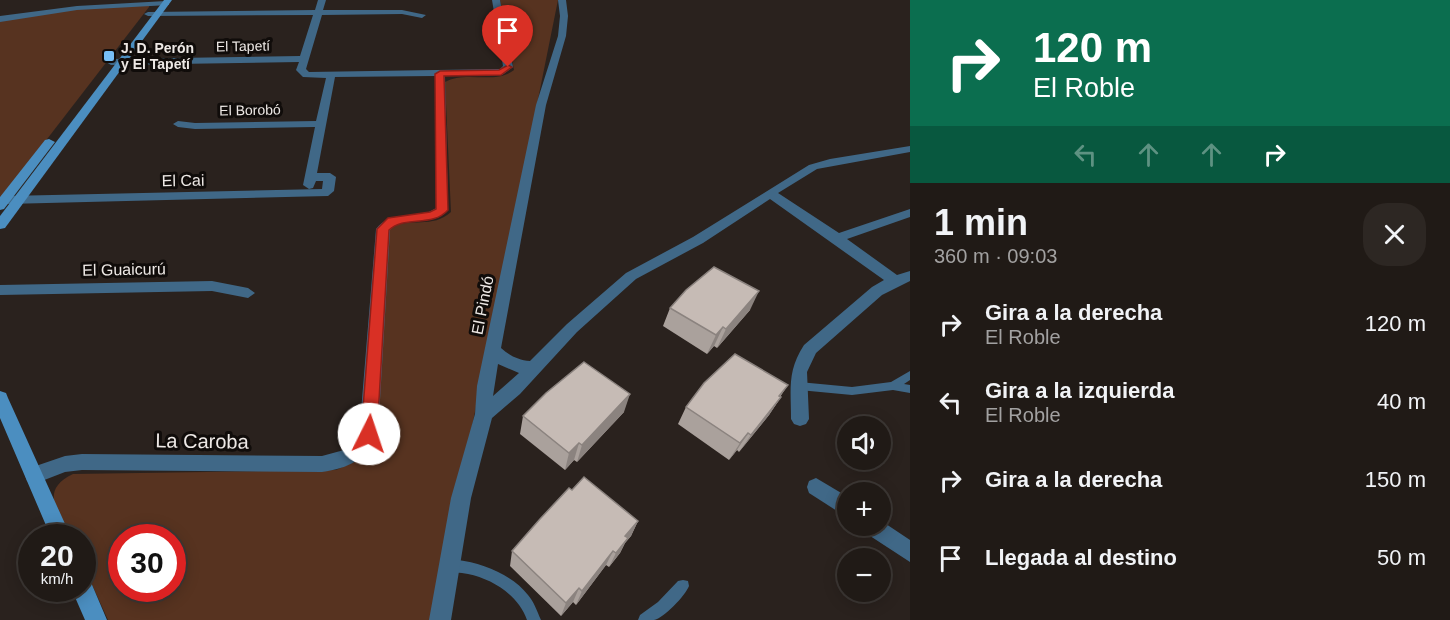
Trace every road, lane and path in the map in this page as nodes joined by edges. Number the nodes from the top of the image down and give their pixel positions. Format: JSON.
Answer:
{"nodes":[{"id":1,"x":322,"y":0,"type":"edge"},
{"id":2,"x":496,"y":0,"type":"edge"},
{"id":3,"x":562,"y":0,"type":"edge"},
{"id":4,"x":159,"y":6,"type":"edge"},
{"id":5,"x":318,"y":13,"type":"junction"},
{"id":6,"x":422,"y":15,"type":"dead end"},
{"id":7,"x":0,"y":19,"type":"edge"},
{"id":8,"x":304,"y":59,"type":"junction"},
{"id":9,"x":117,"y":61,"type":"junction"},
{"id":10,"x":440,"y":74,"type":"junction"},
{"id":11,"x":331,"y":75,"type":"junction"},
{"id":12,"x":178,"y":124,"type":"dead end"},
{"id":13,"x":322,"y":124,"type":"junction"},
{"id":14,"x":910,"y":149,"type":"edge"},
{"id":15,"x":310,"y":177,"type":"junction"},
{"id":16,"x":307,"y":194,"type":"junction"},
{"id":17,"x":771,"y":194,"type":"junction"},
{"id":18,"x":19,"y":199,"type":"junction"},
{"id":19,"x":2,"y":203,"type":"edge"},
{"id":20,"x":910,"y":213,"type":"edge"},
{"id":21,"x":0,"y":225,"type":"edge"},
{"id":22,"x":837,"y":238,"type":"junction"},
{"id":23,"x":902,"y":278,"type":"edge"},
{"id":24,"x":0,"y":290,"type":"edge"},
{"id":25,"x":249,"y":293,"type":"dead end"},
{"id":26,"x":492,"y":349,"type":"junction"},
{"id":27,"x":534,"y":368,"type":"junction"},
{"id":28,"x":910,"y":375,"type":"edge"},
{"id":29,"x":799,"y":386,"type":"junction"},
{"id":30,"x":893,"y":386,"type":"junction"},
{"id":31,"x":910,"y":389,"type":"edge"},
{"id":32,"x":0,"y":398,"type":"edge"},
{"id":33,"x":484,"y":414,"type":"junction"},
{"id":34,"x":800,"y":419,"type":"dead end"},
{"id":35,"x":34,"y":475,"type":"junction"},
{"id":36,"x":816,"y":487,"type":"dead end"},
{"id":37,"x":837,"y":501,"type":"edge"},
{"id":38,"x":55,"y":524,"type":"edge"},
{"id":39,"x":887,"y":536,"type":"edge"},
{"id":40,"x":910,"y":552,"type":"edge"},
{"id":41,"x":449,"y":567,"type":"junction"},
{"id":42,"x":683,"y":586,"type":"dead end"},
{"id":43,"x":88,"y":602,"type":"edge"},
{"id":44,"x":96,"y":620,"type":"edge"},
{"id":45,"x":440,"y":620,"type":"edge"},
{"id":46,"x":534,"y":620,"type":"edge"},
{"id":47,"x":645,"y":620,"type":"edge"}],
"edges":[{"from":1,"to":5,"type":"street"},
{"from":2,"to":10,"type":"street"},
{"from":3,"to":26,"type":"street","name":"El Pindó"},
{"from":4,"to":5,"type":"street"},
{"from":4,"to":7,"type":"street"},
{"from":4,"to":9,"type":"main road"},
{"from":5,"to":6,"type":"street"},
{"from":5,"to":8,"type":"street"},
{"from":8,"to":9,"type":"street","name":"El Tapetí"},
{"from":8,"to":11,"type":"street"},
{"from":9,"to":18,"type":"main road"},
{"from":9,"to":19,"type":"main road"},
{"from":10,"to":11,"type":"street"},
{"from":10,"to":35,"type":"street","name":"La Caroba"},
{"from":11,"to":13,"type":"street"},
{"from":12,"to":13,"type":"street","name":"El Borobó"},
{"from":13,"to":15,"type":"street"},
{"from":14,"to":17,"type":"street"},
{"from":15,"to":16,"type":"street"},
{"from":15,"to":16,"type":"street","name":"El Cai"},
{"from":16,"to":18,"type":"street","name":"El Cai"},
{"from":17,"to":22,"type":"street"},
{"from":17,"to":27,"type":"street"},
{"from":18,"to":19,"type":"street","name":"El Cai"},
{"from":18,"to":21,"type":"main road"},
{"from":20,"to":22,"type":"street"},
{"from":22,"to":23,"type":"street"},
{"from":23,"to":29,"type":"street"},
{"from":24,"to":25,"type":"street","name":"El Guaicurú"},
{"from":26,"to":27,"type":"street"},
{"from":26,"to":33,"type":"street","name":"El Pindó"},
{"from":27,"to":33,"type":"street"},
{"from":28,"to":30,"type":"lane"},
{"from":29,"to":30,"type":"lane"},
{"from":29,"to":34,"type":"street"},
{"from":30,"to":31,"type":"lane"},
{"from":32,"to":35,"type":"main road"},
{"from":33,"to":41,"type":"street","name":"El Pindó"},
{"from":35,"to":38,"type":"main road"},
{"from":36,"to":37,"type":"street"},
{"from":39,"to":40,"type":"street"},
{"from":41,"to":45,"type":"street","name":"El Pindó"},
{"from":41,"to":46,"type":"lane"},
{"from":42,"to":47,"type":"lane"},
{"from":43,"to":44,"type":"main road"}]}
